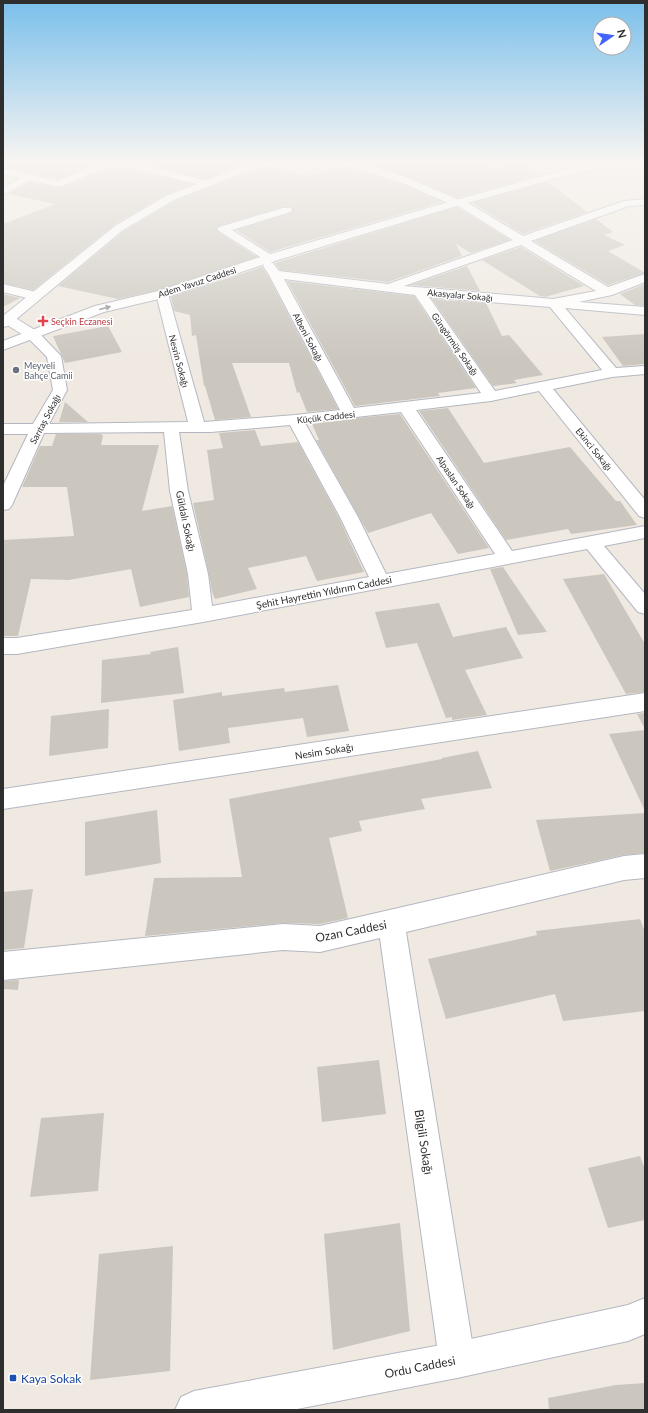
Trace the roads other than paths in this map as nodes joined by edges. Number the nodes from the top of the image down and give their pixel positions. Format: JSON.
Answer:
{"nodes":[{"id":1,"x":121,"y":227,"type":"edge"},
{"id":2,"x":230,"y":227,"type":"edge"},
{"id":3,"x":374,"y":227,"type":"edge"},
{"id":4,"x":501,"y":227,"type":"edge"},
{"id":5,"x":560,"y":227,"type":"edge"},
{"id":6,"x":523,"y":240,"type":"junction"},
{"id":7,"x":267,"y":259,"type":"junction"},
{"id":8,"x":275,"y":274,"type":"junction"},
{"id":9,"x":645,"y":278,"type":"edge"},
{"id":10,"x":3,"y":288,"type":"edge"},
{"id":11,"x":390,"y":288,"type":"junction"},
{"id":12,"x":419,"y":292,"type":"junction"},
{"id":13,"x":607,"y":292,"type":"junction"},
{"id":14,"x":162,"y":294,"type":"junction"},
{"id":15,"x":35,"y":296,"type":"junction"},
{"id":16,"x":554,"y":303,"type":"junction"},
{"id":17,"x":645,"y":311,"type":"edge"},
{"id":18,"x":6,"y":322,"type":"edge"},
{"id":19,"x":33,"y":335,"type":"junction"},
{"id":20,"x":3,"y":346,"type":"edge"},
{"id":21,"x":645,"y":370,"type":"edge"},
{"id":22,"x":612,"y":373,"type":"junction"},
{"id":23,"x":543,"y":386,"type":"junction"},
{"id":24,"x":491,"y":396,"type":"junction"},
{"id":25,"x":406,"y":407,"type":"junction"},
{"id":26,"x":350,"y":415,"type":"junction"},
{"id":27,"x":295,"y":420,"type":"junction"},
{"id":28,"x":197,"y":427,"type":"junction"},
{"id":29,"x":171,"y":428,"type":"junction"},
{"id":30,"x":3,"y":429,"type":"edge"},
{"id":31,"x":38,"y":429,"type":"junction"},
{"id":32,"x":3,"y":505,"type":"edge"},
{"id":33,"x":645,"y":512,"type":"edge"},
{"id":34,"x":645,"y":532,"type":"edge"},
{"id":35,"x":591,"y":542,"type":"junction"},
{"id":36,"x":507,"y":557,"type":"junction"},
{"id":37,"x":380,"y":581,"type":"junction"},
{"id":38,"x":645,"y":608,"type":"edge"},
{"id":39,"x":203,"y":615,"type":"junction"},
{"id":40,"x":3,"y":646,"type":"edge"},
{"id":41,"x":645,"y":702,"type":"edge"},
{"id":42,"x":3,"y":799,"type":"edge"},
{"id":43,"x":645,"y":866,"type":"edge"},
{"id":44,"x":390,"y":923,"type":"junction"},
{"id":45,"x":3,"y":966,"type":"edge"},
{"id":46,"x":645,"y":1316,"type":"edge"},
{"id":47,"x":457,"y":1360,"type":"junction"},
{"id":48,"x":194,"y":1410,"type":"edge"}],
"edges":[{"from":1,"to":15,"type":"street"},
{"from":2,"to":7,"type":"street","name":"Albeni Sokağı"},
{"from":3,"to":7,"type":"street","name":"Adem Yavuz Caddesi"},
{"from":4,"to":6,"type":"street"},
{"from":5,"to":6,"type":"street"},
{"from":6,"to":11,"type":"street"},
{"from":6,"to":13,"type":"street"},
{"from":7,"to":8,"type":"street","name":"Albeni Sokağı"},
{"from":7,"to":14,"type":"street","name":"Adem Yavuz Caddesi"},
{"from":8,"to":11,"type":"street","name":"Akasyalar Sokağı"},
{"from":8,"to":26,"type":"street","name":"Albeni Sokağı"},
{"from":9,"to":13,"type":"street"},
{"from":10,"to":15,"type":"street"},
{"from":11,"to":12,"type":"street","name":"Akasyalar Sokağı"},
{"from":12,"to":16,"type":"street","name":"Akasyalar Sokağı"},
{"from":12,"to":24,"type":"street","name":"Güngörmüş Sokağı"},
{"from":13,"to":16,"type":"street"},
{"from":19,"to":14,"type":"street","name":"Adem Yavuz Caddesi","one_way":true},
{"from":14,"to":28,"type":"street","name":"Nesrin Sokağı"},
{"from":15,"to":18,"type":"street"},
{"from":16,"to":17,"type":"street","name":"Akasyalar Sokağı"},
{"from":16,"to":22,"type":"street"},
{"from":18,"to":19,"type":"street","name":"Sarıtaş Sokağı"},
{"from":19,"to":20,"type":"street","name":"Adem Yavuz Caddesi"},
{"from":19,"to":31,"type":"street","name":"Sarıtaş Sokağı"},
{"from":21,"to":22,"type":"street","name":"Küçük Caddesi"},
{"from":22,"to":23,"type":"street","name":"Küçük Caddesi"},
{"from":23,"to":24,"type":"street","name":"Küçük Caddesi"},
{"from":23,"to":33,"type":"street","name":"Ekinci Sokağı"},
{"from":24,"to":25,"type":"street","name":"Küçük Caddesi"},
{"from":25,"to":26,"type":"street","name":"Küçük Caddesi"},
{"from":25,"to":36,"type":"street","name":"Alpaslan Sokağı"},
{"from":26,"to":27,"type":"street","name":"Küçük Caddesi"},
{"from":27,"to":28,"type":"street","name":"Küçük Caddesi"},
{"from":27,"to":37,"type":"street"},
{"from":28,"to":29,"type":"street","name":"Küçük Caddesi"},
{"from":29,"to":31,"type":"street","name":"Küçük Caddesi"},
{"from":29,"to":39,"type":"street","name":"Güldalı Sokağı"},
{"from":30,"to":31,"type":"street","name":"Küçük Caddesi"},
{"from":31,"to":32,"type":"street","name":"Sarıtaş Sokağı"},
{"from":34,"to":35,"type":"street","name":"Şehit Hayrettin Yıldırım Caddesi"},
{"from":35,"to":36,"type":"street","name":"Şehit Hayrettin Yıldırım Caddesi"},
{"from":35,"to":38,"type":"street"},
{"from":36,"to":37,"type":"street","name":"Şehit Hayrettin Yıldırım Caddesi"},
{"from":37,"to":39,"type":"street","name":"Şehit Hayrettin Yıldırım Caddesi"},
{"from":39,"to":40,"type":"street","name":"Şehit Hayrettin Yıldırım Caddesi"},
{"from":41,"to":42,"type":"street","name":"Nesim Sokağı"},
{"from":43,"to":44,"type":"street","name":"Ozan Caddesi"},
{"from":44,"to":45,"type":"street","name":"Ozan Caddesi"},
{"from":44,"to":47,"type":"street","name":"Bilgili Sokağı"},
{"from":46,"to":47,"type":"street","name":"Ordu Caddesi"},
{"from":47,"to":48,"type":"street","name":"Ordu Caddesi"}]}
